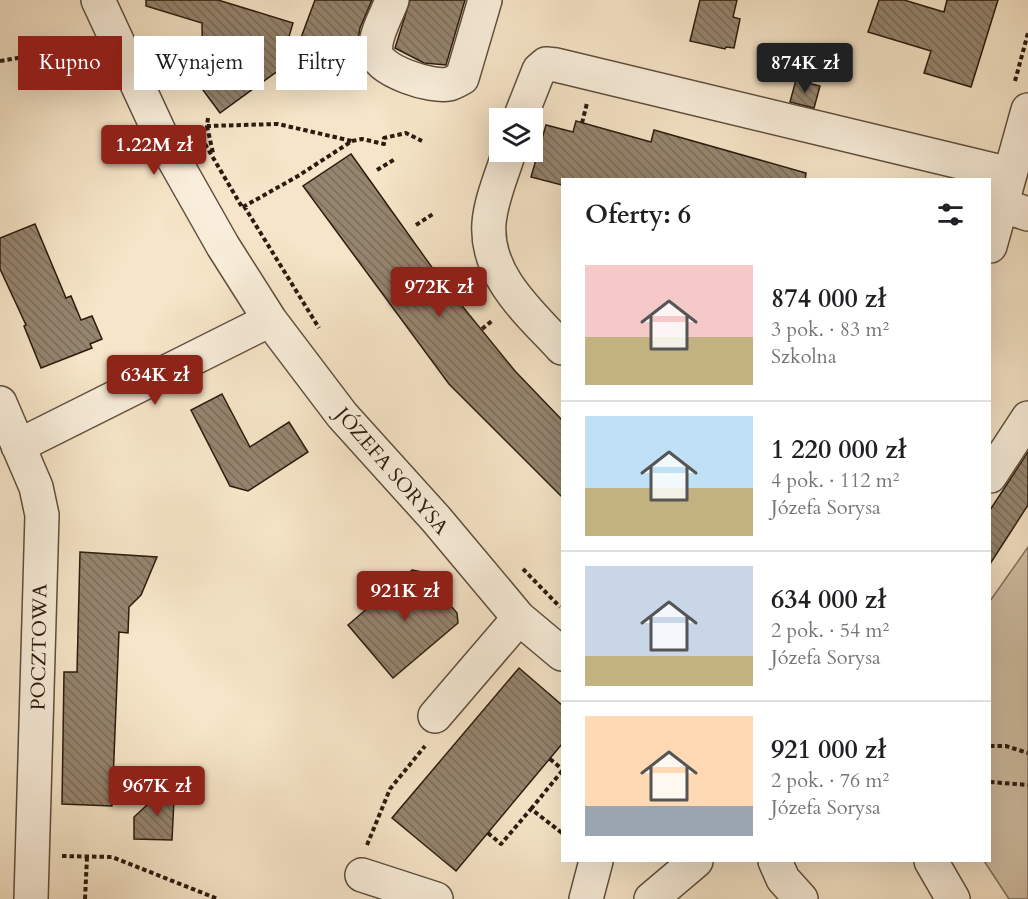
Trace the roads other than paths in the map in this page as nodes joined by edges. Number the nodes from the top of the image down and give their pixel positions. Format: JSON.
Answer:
{"nodes":[{"id":1,"x":98,"y":0,"type":"edge"},
{"id":2,"x":392,"y":0,"type":"edge"},
{"id":3,"x":485,"y":0,"type":"edge"},
{"id":4,"x":524,"y":108,"type":"edge"},
{"id":5,"x":1028,"y":110,"type":"edge"},
{"id":6,"x":506,"y":162,"type":"edge"},
{"id":7,"x":1010,"y":174,"type":"junction"},
{"id":8,"x":1014,"y":210,"type":"edge"},
{"id":9,"x":991,"y":244,"type":"edge"},
{"id":10,"x":270,"y":320,"type":"junction"},
{"id":11,"x":561,"y":347,"type":"edge"},
{"id":12,"x":0,"y":403,"type":"edge"},
{"id":13,"x":1028,"y":418,"type":"edge"},
{"id":14,"x":18,"y":446,"type":"junction"},
{"id":15,"x":991,"y":474,"type":"edge"},
{"id":16,"x":519,"y":618,"type":"junction"},
{"id":17,"x":561,"y":653,"type":"edge"},
{"id":18,"x":435,"y":716,"type":"road end"},
{"id":19,"x":596,"y":862,"type":"edge"},
{"id":20,"x":695,"y":862,"type":"edge"},
{"id":21,"x":775,"y":862,"type":"edge"},
{"id":22,"x":932,"y":862,"type":"edge"},
{"id":23,"x":362,"y":875,"type":"road end"},
{"id":24,"x":31,"y":899,"type":"edge"},
{"id":25,"x":436,"y":899,"type":"edge"},
{"id":26,"x":586,"y":899,"type":"edge"},
{"id":27,"x":651,"y":899,"type":"edge"},
{"id":28,"x":801,"y":899,"type":"edge"},
{"id":29,"x":953,"y":899,"type":"edge"}],
"edges":[{"from":1,"to":10,"type":"street","name":"JÓZEFA SORYSA"},
{"from":2,"to":3,"type":"street"},
{"from":4,"to":7,"type":"street"},
{"from":5,"to":7,"type":"street"},
{"from":6,"to":11,"type":"street"},
{"from":7,"to":8,"type":"street"},
{"from":8,"to":9,"type":"street"},
{"from":10,"to":14,"type":"street"},
{"from":10,"to":16,"type":"street","name":"JÓZEFA SORYSA"},
{"from":12,"to":14,"type":"street","name":"POCZTOWA"},
{"from":13,"to":15,"type":"street"},
{"from":14,"to":24,"type":"street","name":"POCZTOWA"},
{"from":16,"to":17,"type":"street","name":"JÓZEFA SORYSA"},
{"from":16,"to":18,"type":"street"},
{"from":19,"to":26,"type":"street"},
{"from":20,"to":27,"type":"street"},
{"from":21,"to":28,"type":"street"},
{"from":22,"to":29,"type":"street"},
{"from":23,"to":25,"type":"street"}]}
